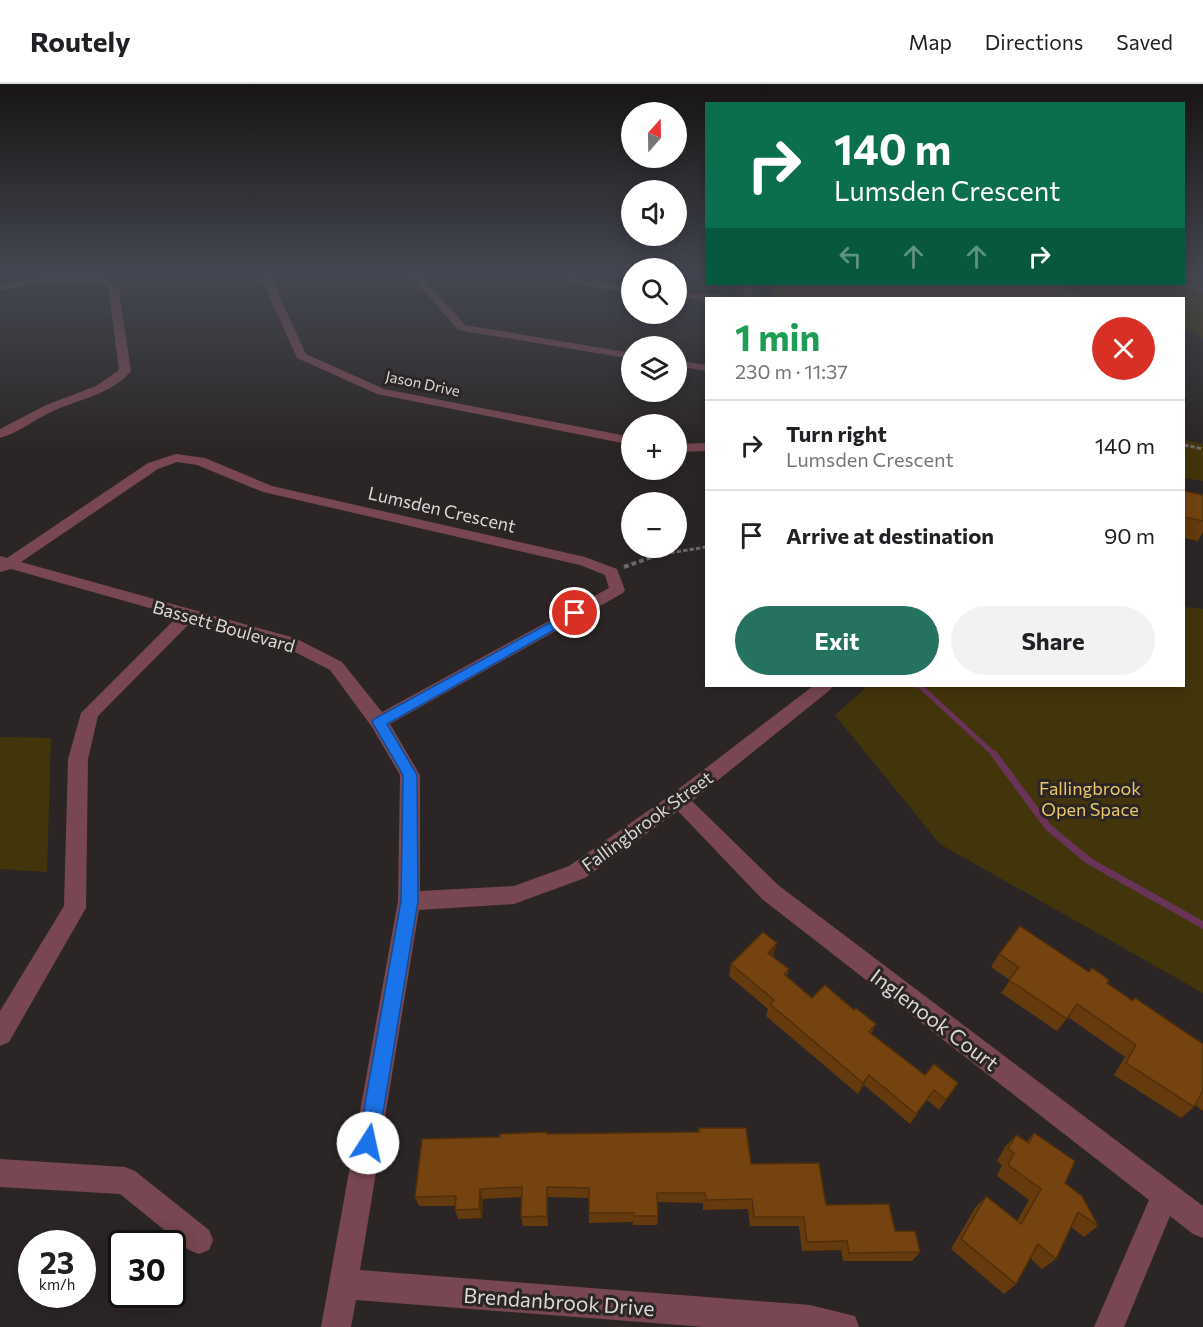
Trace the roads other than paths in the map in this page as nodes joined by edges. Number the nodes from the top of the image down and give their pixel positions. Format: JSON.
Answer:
{"nodes":[{"id":1,"x":119,"y":332,"type":"edge"},
{"id":2,"x":291,"y":332,"type":"edge"},
{"id":3,"x":486,"y":332,"type":"edge"},
{"id":4,"x":621,"y":354,"type":"edge"},
{"id":5,"x":687,"y":365,"type":"edge"},
{"id":6,"x":705,"y":369,"type":"edge"},
{"id":7,"x":0,"y":434,"type":"edge"},
{"id":8,"x":621,"y":439,"type":"edge"},
{"id":9,"x":705,"y":447,"type":"edge"},
{"id":10,"x":687,"y":448,"type":"edge"},
{"id":11,"x":3,"y":564,"type":"edge"},
{"id":12,"x":189,"y":615,"type":"junction"},
{"id":13,"x":823,"y":687,"type":"edge"},
{"id":14,"x":379,"y":722,"type":"junction"},
{"id":15,"x":679,"y":800,"type":"junction"},
{"id":16,"x":409,"y":901,"type":"junction"},
{"id":17,"x":0,"y":1034,"type":"edge"},
{"id":18,"x":0,"y":1173,"type":"edge"},
{"id":19,"x":1165,"y":1195,"type":"junction"},
{"id":20,"x":1203,"y":1224,"type":"edge"},
{"id":21,"x":199,"y":1240,"type":"dead end"},
{"id":22,"x":344,"y":1284,"type":"junction"},
{"id":23,"x":336,"y":1327,"type":"edge"},
{"id":24,"x":844,"y":1327,"type":"edge"},
{"id":25,"x":1109,"y":1327,"type":"edge"}],
"edges":[{"from":1,"to":7,"type":"street"},
{"from":2,"to":8,"type":"street","name":"Jason Drive"},
{"from":3,"to":4,"type":"street"},
{"from":5,"to":6,"type":"street"},
{"from":9,"to":10,"type":"street"},
{"from":11,"to":12,"type":"street","name":"Bassett Boulevard"},
{"from":11,"to":14,"type":"street","name":"Lumsden Crescent"},
{"from":12,"to":14,"type":"street","name":"Bassett Boulevard"},
{"from":12,"to":17,"type":"street"},
{"from":13,"to":15,"type":"street","name":"Fallingbrook Street"},
{"from":14,"to":16,"type":"street","name":"Bassett Boulevard"},
{"from":15,"to":16,"type":"street","name":"Fallingbrook Street"},
{"from":15,"to":19,"type":"street","name":"Inglenook Court"},
{"from":16,"to":22,"type":"street","name":"Bassett Boulevard"},
{"from":18,"to":21,"type":"street"},
{"from":19,"to":20,"type":"street","name":"Inglenook Court"},
{"from":19,"to":25,"type":"street"},
{"from":22,"to":23,"type":"street","name":"Bassett Boulevard"},
{"from":22,"to":24,"type":"street","name":"Brendanbrook Drive"}]}
